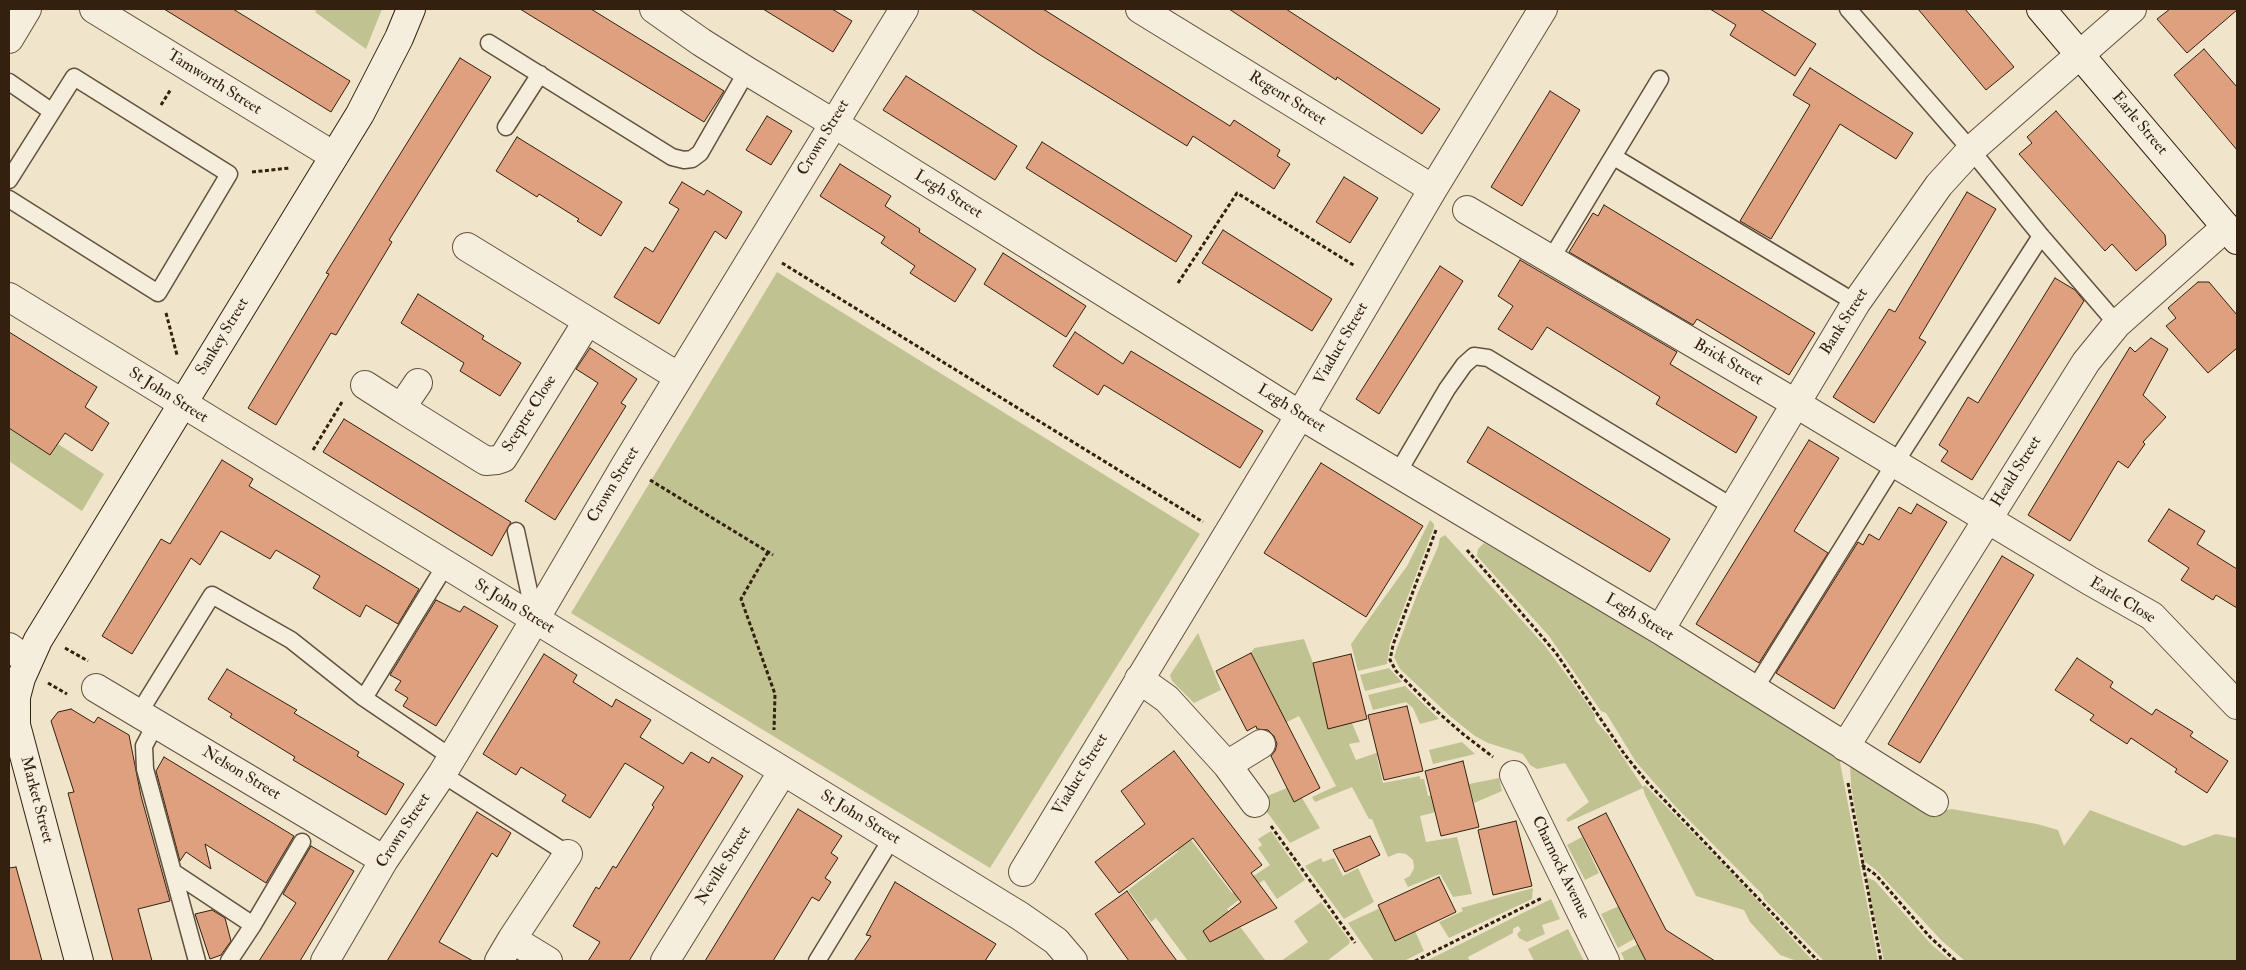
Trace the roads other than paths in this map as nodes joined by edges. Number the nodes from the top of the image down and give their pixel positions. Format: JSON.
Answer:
{"nodes":[{"id":1,"x":27,"y":9,"type":"edge"},
{"id":2,"x":94,"y":9,"type":"edge"},
{"id":3,"x":411,"y":9,"type":"edge"},
{"id":4,"x":654,"y":9,"type":"edge"},
{"id":5,"x":904,"y":9,"type":"edge"},
{"id":6,"x":1140,"y":9,"type":"edge"},
{"id":7,"x":1543,"y":9,"type":"edge"},
{"id":8,"x":1848,"y":9,"type":"edge"},
{"id":9,"x":2041,"y":9,"type":"edge"},
{"id":10,"x":2132,"y":9,"type":"edge"},
{"id":11,"x":9,"y":39,"type":"edge"},
{"id":12,"x":489,"y":43,"type":"dead end"},
{"id":13,"x":2080,"y":54,"type":"junction"},
{"id":14,"x":747,"y":72,"type":"junction"},
{"id":15,"x":540,"y":74,"type":"junction"},
{"id":16,"x":1660,"y":79,"type":"dead end"},
{"id":17,"x":9,"y":82,"type":"edge"},
{"id":18,"x":51,"y":111,"type":"junction"},
{"id":19,"x":833,"y":123,"type":"junction"},
{"id":20,"x":506,"y":127,"type":"dead end"},
{"id":21,"x":1971,"y":150,"type":"junction"},
{"id":22,"x":334,"y":156,"type":"junction"},
{"id":23,"x":1614,"y":157,"type":"junction"},
{"id":24,"x":9,"y":180,"type":"edge"},
{"id":25,"x":1433,"y":189,"type":"junction"},
{"id":26,"x":9,"y":199,"type":"edge"},
{"id":27,"x":1467,"y":210,"type":"dead end"},
{"id":28,"x":2232,"y":233,"type":"edge"},
{"id":29,"x":2041,"y":236,"type":"junction"},
{"id":30,"x":467,"y":247,"type":"dead end"},
{"id":31,"x":1550,"y":260,"type":"junction"},
{"id":32,"x":9,"y":297,"type":"edge"},
{"id":33,"x":1856,"y":303,"type":"junction"},
{"id":34,"x":587,"y":322,"type":"junction"},
{"id":35,"x":2117,"y":324,"type":"junction"},
{"id":36,"x":679,"y":377,"type":"junction"},
{"id":37,"x":418,"y":383,"type":"dead end"},
{"id":38,"x":356,"y":390,"type":"road end"},
{"id":39,"x":1796,"y":403,"type":"junction"},
{"id":40,"x":182,"y":405,"type":"junction"},
{"id":41,"x":401,"y":408,"type":"junction"},
{"id":42,"x":1300,"y":415,"type":"junction"},
{"id":43,"x":1895,"y":463,"type":"junction"},
{"id":44,"x":1397,"y":474,"type":"junction"},
{"id":45,"x":1733,"y":507,"type":"junction"},
{"id":46,"x":1989,"y":519,"type":"junction"},
{"id":47,"x":516,"y":531,"type":"dead end"},
{"id":48,"x":445,"y":566,"type":"junction"},
{"id":49,"x":535,"y":620,"type":"junction"},
{"id":50,"x":1660,"y":630,"type":"junction"},
{"id":51,"x":18,"y":654,"type":"edge"},
{"id":52,"x":1139,"y":679,"type":"junction"},
{"id":53,"x":89,"y":684,"type":"road end"},
{"id":54,"x":1754,"y":690,"type":"junction"},
{"id":55,"x":364,"y":698,"type":"junction"},
{"id":56,"x":2237,"y":705,"type":"edge"},
{"id":57,"x":148,"y":718,"type":"junction"},
{"id":58,"x":1261,"y":744,"type":"dead end"},
{"id":59,"x":1845,"y":747,"type":"junction"},
{"id":60,"x":1227,"y":765,"type":"junction"},
{"id":61,"x":447,"y":766,"type":"junction"},
{"id":62,"x":777,"y":768,"type":"junction"},
{"id":63,"x":1514,"y":776,"type":"road end"},
{"id":64,"x":1934,"y":802,"type":"dead end"},
{"id":65,"x":1255,"y":803,"type":"road end"},
{"id":66,"x":892,"y":838,"type":"junction"},
{"id":67,"x":302,"y":842,"type":"dead end"},
{"id":68,"x":568,"y":854,"type":"joint"},
{"id":69,"x":384,"y":860,"type":"junction"},
{"id":70,"x":173,"y":872,"type":"junction"},
{"id":71,"x":1023,"y":872,"type":"dead end"},
{"id":72,"x":253,"y":925,"type":"junction"},
{"id":73,"x":505,"y":950,"type":"edge"},
{"id":74,"x":79,"y":961,"type":"edge"},
{"id":75,"x":197,"y":961,"type":"edge"},
{"id":76,"x":229,"y":961,"type":"edge"},
{"id":77,"x":325,"y":961,"type":"edge"},
{"id":78,"x":548,"y":961,"type":"edge"},
{"id":79,"x":665,"y":961,"type":"edge"},
{"id":80,"x":817,"y":961,"type":"edge"},
{"id":81,"x":1073,"y":961,"type":"edge"},
{"id":82,"x":1605,"y":961,"type":"edge"}],
"edges":[{"from":1,"to":11,"type":"street"},
{"from":2,"to":22,"type":"street","name":"Tamworth Street"},
{"from":3,"to":22,"type":"street","name":"Sankey Street"},
{"from":4,"to":14,"type":"street","name":"Legh Street"},
{"from":5,"to":19,"type":"street","name":"Crown Street"},
{"from":6,"to":25,"type":"street","name":"Regent Street"},
{"from":7,"to":25,"type":"street","name":"Viaduct Street"},
{"from":8,"to":21,"type":"lane"},
{"from":9,"to":13,"type":"street","name":"Earle Street"},
{"from":10,"to":13,"type":"street","name":"Bank Street"},
{"from":12,"to":15,"type":"lane"},
{"from":13,"to":21,"type":"street","name":"Bank Street"},
{"from":13,"to":28,"type":"street","name":"Earle Street"},
{"from":14,"to":15,"type":"lane"},
{"from":14,"to":19,"type":"street","name":"Legh Street"},
{"from":15,"to":20,"type":"lane"},
{"from":16,"to":23,"type":"lane"},
{"from":17,"to":18,"type":"lane"},
{"from":18,"to":24,"type":"lane"},
{"from":18,"to":26,"type":"lane"},
{"from":19,"to":36,"type":"street","name":"Crown Street"},
{"from":19,"to":42,"type":"street","name":"Legh Street"},
{"from":21,"to":29,"type":"lane"},
{"from":21,"to":33,"type":"street","name":"Bank Street"},
{"from":22,"to":40,"type":"street","name":"Sankey Street"},
{"from":23,"to":31,"type":"lane"},
{"from":23,"to":33,"type":"lane"},
{"from":25,"to":42,"type":"street","name":"Viaduct Street"},
{"from":27,"to":31,"type":"street","name":"Brick Street"},
{"from":28,"to":35,"type":"street","name":"Heald Street"},
{"from":29,"to":35,"type":"lane"},
{"from":29,"to":43,"type":"lane"},
{"from":30,"to":34,"type":"street"},
{"from":31,"to":39,"type":"street","name":"Brick Street"},
{"from":32,"to":40,"type":"street","name":"St John Street"},
{"from":33,"to":39,"type":"street","name":"Bank Street"},
{"from":34,"to":36,"type":"street"},
{"from":34,"to":41,"type":"street","name":"Sceptre Close"},
{"from":35,"to":46,"type":"street","name":"Heald Street"},
{"from":36,"to":49,"type":"street","name":"Crown Street"},
{"from":37,"to":41,"type":"street"},
{"from":38,"to":41,"type":"street","name":"Sceptre Close"},
{"from":39,"to":43,"type":"street","name":"Brick Street"},
{"from":39,"to":45,"type":"street","name":"Bank Street"},
{"from":40,"to":48,"type":"street","name":"St John Street"},
{"from":40,"to":51,"type":"street","name":"Sankey Street"},
{"from":42,"to":44,"type":"street","name":"Legh Street"},
{"from":42,"to":52,"type":"street","name":"Viaduct Street"},
{"from":43,"to":46,"type":"street","name":"Brick Street"},
{"from":43,"to":54,"type":"lane"},
{"from":44,"to":45,"type":"lane"},
{"from":44,"to":50,"type":"street","name":"Legh Street"},
{"from":45,"to":50,"type":"street","name":"Bank Street"},
{"from":46,"to":56,"type":"street","name":"Earle Close"},
{"from":46,"to":59,"type":"street","name":"Heald Street"},
{"from":47,"to":49,"type":"lane"},
{"from":48,"to":49,"type":"street","name":"St John Street"},
{"from":48,"to":55,"type":"lane"},
{"from":49,"to":61,"type":"street","name":"Crown Street"},
{"from":49,"to":62,"type":"street","name":"St John Street"},
{"from":50,"to":54,"type":"street","name":"Legh Street"},
{"from":51,"to":74,"type":"street","name":"Market Street"},
{"from":52,"to":60,"type":"street"},
{"from":52,"to":71,"type":"street","name":"Viaduct Street"},
{"from":53,"to":57,"type":"street","name":"Nelson Street"},
{"from":54,"to":59,"type":"street","name":"Legh Street"},
{"from":55,"to":57,"type":"lane"},
{"from":55,"to":61,"type":"lane"},
{"from":57,"to":69,"type":"street","name":"Nelson Street"},
{"from":57,"to":70,"type":"lane"},
{"from":58,"to":60,"type":"street"},
{"from":59,"to":64,"type":"street","name":"Legh Street"},
{"from":60,"to":65,"type":"street"},
{"from":61,"to":68,"type":"lane"},
{"from":61,"to":69,"type":"street","name":"Crown Street"},
{"from":62,"to":66,"type":"street","name":"St John Street"},
{"from":62,"to":79,"type":"street","name":"Neville Street"},
{"from":63,"to":82,"type":"street","name":"Charnock Avenue"},
{"from":66,"to":80,"type":"lane"},
{"from":66,"to":81,"type":"street","name":"St John Street"},
{"from":67,"to":72,"type":"lane"},
{"from":68,"to":73,"type":"street"},
{"from":69,"to":77,"type":"street","name":"Crown Street"},
{"from":70,"to":72,"type":"lane"},
{"from":70,"to":75,"type":"lane"},
{"from":72,"to":76,"type":"lane"},
{"from":73,"to":78,"type":"street"}]}
